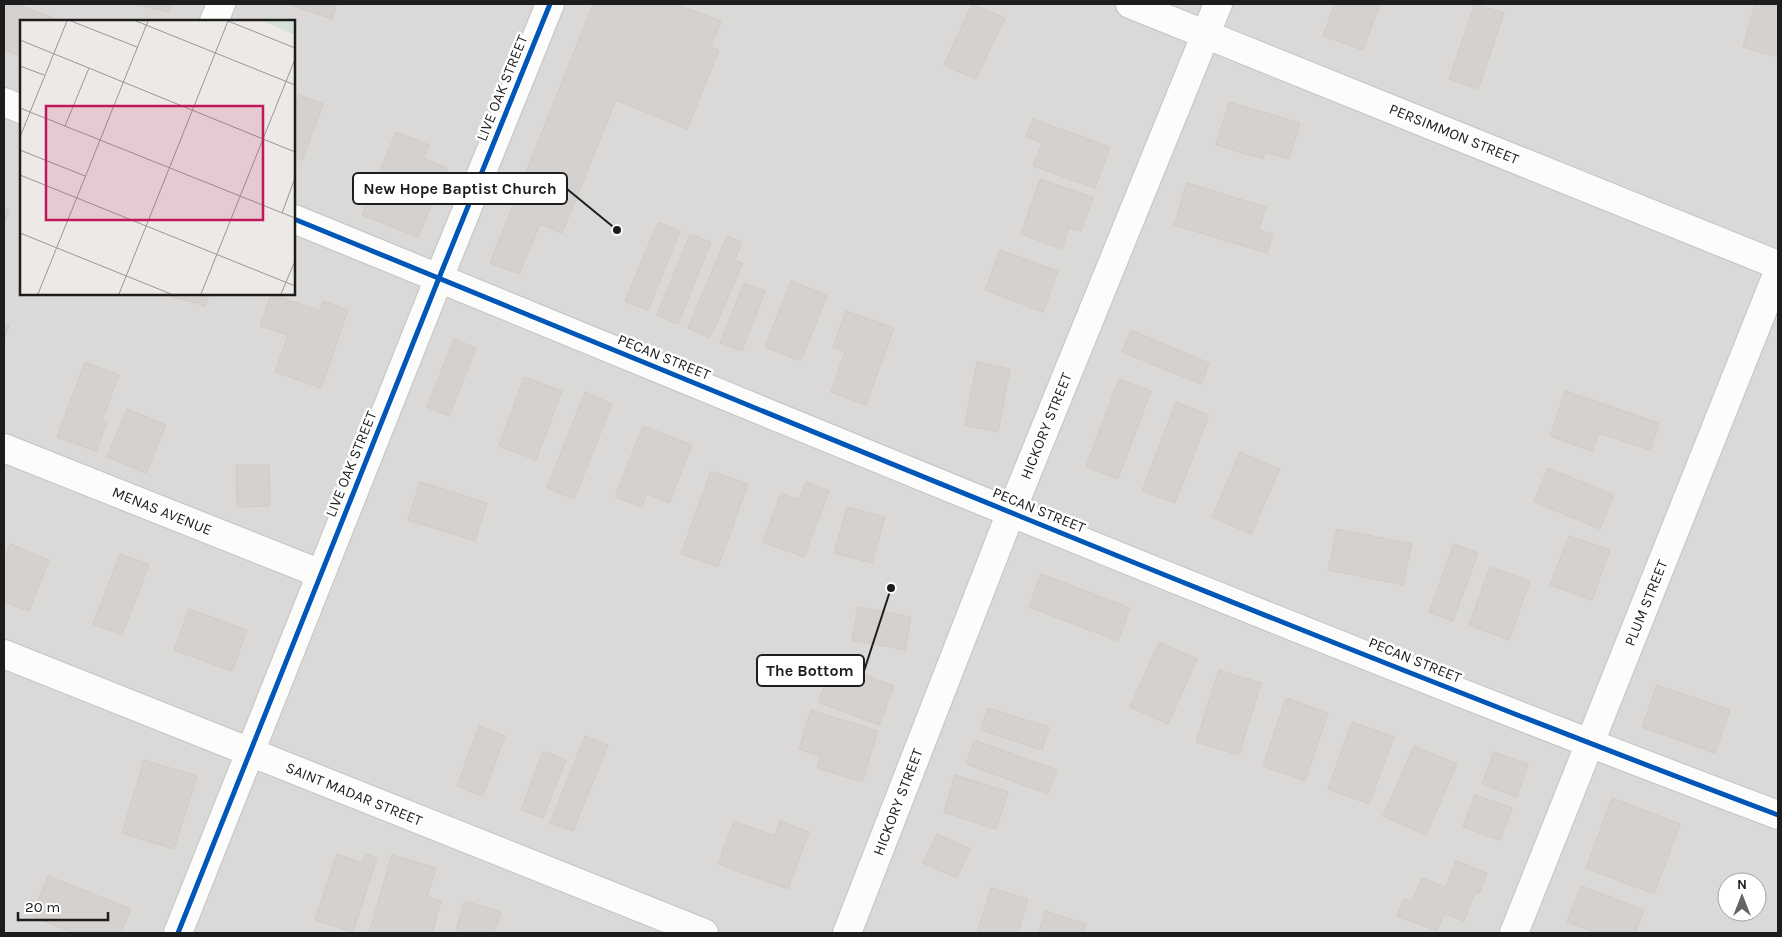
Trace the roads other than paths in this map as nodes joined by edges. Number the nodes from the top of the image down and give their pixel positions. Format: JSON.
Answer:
{"nodes":[{"id":1,"x":221,"y":4,"type":"edge"},
{"id":2,"x":550,"y":4,"type":"edge"},
{"id":3,"x":1130,"y":4,"type":"edge"},
{"id":4,"x":1218,"y":4,"type":"edge"},
{"id":5,"x":214,"y":20,"type":"edge"},
{"id":6,"x":1206,"y":34,"type":"junction"},
{"id":7,"x":4,"y":102,"type":"edge"},
{"id":8,"x":20,"y":109,"type":"edge"},
{"id":9,"x":295,"y":219,"type":"edge"},
{"id":10,"x":1778,"y":265,"type":"edge"},
{"id":11,"x":1778,"y":272,"type":"edge"},
{"id":12,"x":439,"y":278,"type":"junction"},
{"id":13,"x":4,"y":448,"type":"edge"},
{"id":14,"x":1011,"y":512,"type":"junction"},
{"id":15,"x":321,"y":574,"type":"junction"},
{"id":16,"x":4,"y":654,"type":"edge"},
{"id":17,"x":1589,"y":744,"type":"junction"},
{"id":18,"x":249,"y":753,"type":"junction"},
{"id":19,"x":1778,"y":814,"type":"edge"},
{"id":20,"x":178,"y":933,"type":"edge"},
{"id":21,"x":704,"y":933,"type":"edge"},
{"id":22,"x":847,"y":933,"type":"edge"},
{"id":23,"x":1514,"y":933,"type":"edge"}],
"edges":[{"from":1,"to":5,"type":"street"},
{"from":2,"to":12,"type":"street","name":"LIVE OAK STREET"},
{"from":3,"to":6,"type":"street","name":"PERSIMMON STREET"},
{"from":4,"to":6,"type":"street","name":"HICKORY STREET"},
{"from":6,"to":10,"type":"street","name":"PERSIMMON STREET"},
{"from":6,"to":14,"type":"street","name":"HICKORY STREET"},
{"from":7,"to":8,"type":"street"},
{"from":9,"to":12,"type":"street","name":"PECAN STREET"},
{"from":11,"to":17,"type":"street","name":"PLUM STREET"},
{"from":12,"to":14,"type":"street","name":"PECAN STREET"},
{"from":12,"to":15,"type":"street","name":"LIVE OAK STREET"},
{"from":13,"to":15,"type":"street","name":"MENAS AVENUE"},
{"from":14,"to":17,"type":"street","name":"PECAN STREET"},
{"from":14,"to":22,"type":"street","name":"HICKORY STREET"},
{"from":15,"to":18,"type":"street","name":"LIVE OAK STREET"},
{"from":16,"to":18,"type":"street","name":"SAINT MADAR STREET"},
{"from":17,"to":19,"type":"street","name":"PECAN STREET"},
{"from":17,"to":23,"type":"street","name":"PLUM STREET"},
{"from":18,"to":20,"type":"street","name":"LIVE OAK STREET"},
{"from":18,"to":21,"type":"street","name":"SAINT MADAR STREET"}]}
